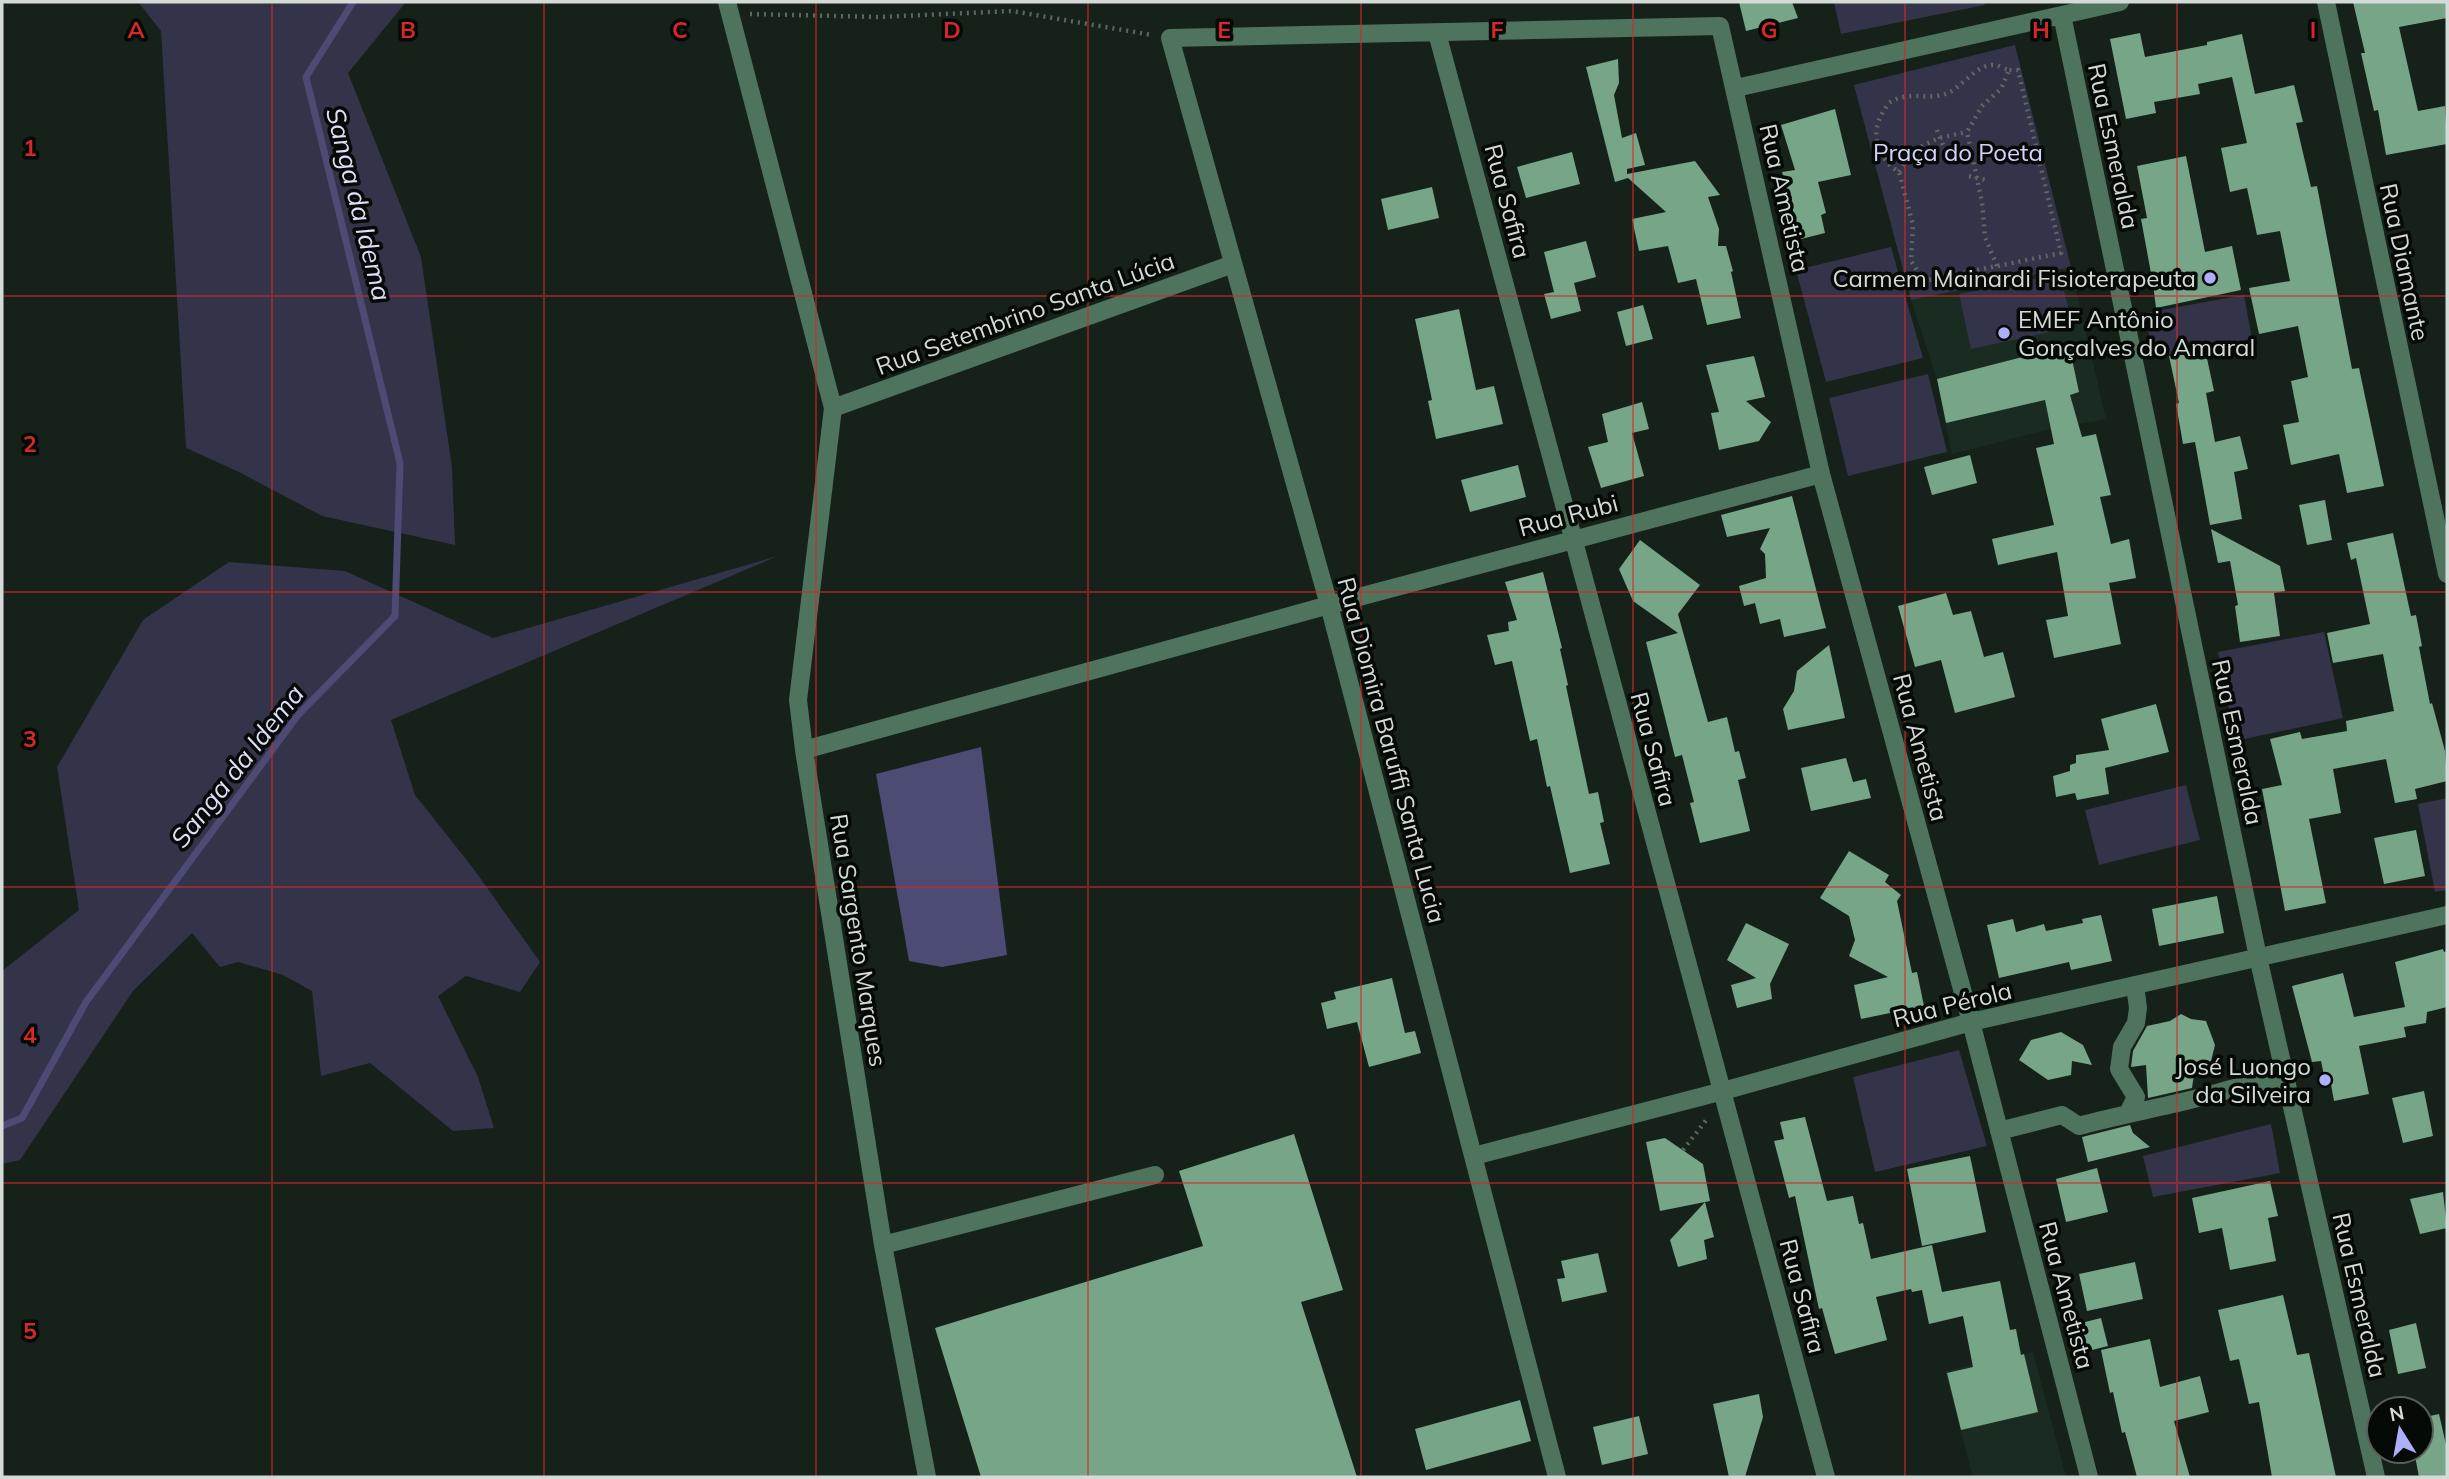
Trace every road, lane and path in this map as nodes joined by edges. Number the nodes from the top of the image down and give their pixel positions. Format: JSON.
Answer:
{"nodes":[{"id":1,"x":2120,"y":2,"type":"edge"},
{"id":2,"x":2326,"y":2,"type":"edge"},
{"id":3,"x":728,"y":8,"type":"edge"},
{"id":4,"x":2062,"y":15,"type":"junction"},
{"id":5,"x":1437,"y":33,"type":"junction"},
{"id":6,"x":1170,"y":38,"type":"junction"},
{"id":7,"x":2009,"y":70,"type":"junction"},
{"id":8,"x":1735,"y":88,"type":"junction"},
{"id":9,"x":1937,"y":130,"type":"dead end"},
{"id":10,"x":1967,"y":132,"type":"junction"},
{"id":11,"x":1939,"y":138,"type":"junction"},
{"id":12,"x":1943,"y":145,"type":"dead end"},
{"id":13,"x":1899,"y":172,"type":"junction"},
{"id":14,"x":1969,"y":176,"type":"dead end"},
{"id":15,"x":1978,"y":177,"type":"junction"},
{"id":16,"x":1986,"y":180,"type":"dead end"},
{"id":17,"x":1233,"y":264,"type":"junction"},
{"id":18,"x":1997,"y":266,"type":"junction"},
{"id":19,"x":833,"y":408,"type":"junction"},
{"id":20,"x":1821,"y":474,"type":"junction"},
{"id":21,"x":1574,"y":539,"type":"junction"},
{"id":22,"x":2447,"y":573,"type":"edge"},
{"id":23,"x":1329,"y":605,"type":"junction"},
{"id":24,"x":804,"y":750,"type":"junction"},
{"id":25,"x":2447,"y":915,"type":"edge"},
{"id":26,"x":2258,"y":957,"type":"junction"},
{"id":27,"x":2136,"y":985,"type":"junction"},
{"id":28,"x":1971,"y":1022,"type":"junction"},
{"id":29,"x":2285,"y":1077,"type":"junction"},
{"id":30,"x":1723,"y":1091,"type":"junction"},
{"id":31,"x":2128,"y":1113,"type":"junction"},
{"id":32,"x":1707,"y":1119,"type":"dead end"},
{"id":33,"x":1999,"y":1132,"type":"junction"},
{"id":34,"x":1683,"y":1150,"type":"dead end"},
{"id":35,"x":1474,"y":1156,"type":"junction"},
{"id":36,"x":1155,"y":1175,"type":"dead end"},
{"id":37,"x":883,"y":1245,"type":"junction"},
{"id":38,"x":928,"y":1477,"type":"edge"},
{"id":39,"x":1557,"y":1477,"type":"edge"},
{"id":40,"x":1826,"y":1477,"type":"edge"},
{"id":41,"x":2090,"y":1477,"type":"edge"},
{"id":42,"x":2376,"y":1477,"type":"edge"}],
"edges":[{"from":1,"to":4,"type":"street"},
{"from":2,"to":22,"type":"street","name":"Rua Diamante"},
{"from":3,"to":6,"type":"path"},
{"from":3,"to":19,"type":"street"},
{"from":4,"to":8,"type":"street"},
{"from":4,"to":26,"type":"street","name":"Rua Esmeralda"},
{"from":5,"to":6,"type":"street"},
{"from":5,"to":8,"type":"street","name":"Rua Ametista"},
{"from":5,"to":21,"type":"street","name":"Rua Safira"},
{"from":6,"to":17,"type":"street","name":"Rua Diomira Baruffi Santa Lucia"},
{"from":7,"to":10,"type":"path"},
{"from":7,"to":13,"type":"path"},
{"from":7,"to":18,"type":"path"},
{"from":8,"to":20,"type":"street","name":"Rua Ametista"},
{"from":9,"to":11,"type":"path"},
{"from":10,"to":11,"type":"path"},
{"from":10,"to":15,"type":"path"},
{"from":11,"to":12,"type":"path"},
{"from":11,"to":13,"type":"path"},
{"from":13,"to":18,"type":"path"},
{"from":14,"to":15,"type":"path"},
{"from":15,"to":16,"type":"path"},
{"from":15,"to":18,"type":"path"},
{"from":17,"to":19,"type":"street","name":"Rua Setembrino Santa Lúcia"},
{"from":17,"to":23,"type":"street","name":"Rua Diomira Baruffi Santa Lucia"},
{"from":19,"to":24,"type":"street","name":"Rua Sargento Marques"},
{"from":20,"to":21,"type":"street","name":"Rua Rubi"},
{"from":20,"to":28,"type":"street","name":"Rua Ametista"},
{"from":21,"to":23,"type":"street","name":"Rua Rubi"},
{"from":21,"to":30,"type":"street","name":"Rua Safira"},
{"from":23,"to":24,"type":"street","name":"Rua Rubi"},
{"from":23,"to":35,"type":"street","name":"Rua Diomira Baruffi Santa Lucia"},
{"from":24,"to":37,"type":"street","name":"Rua Sargento Marques"},
{"from":25,"to":26,"type":"street","name":"Rua Pérola"},
{"from":26,"to":27,"type":"street","name":"Rua Pérola"},
{"from":26,"to":29,"type":"street","name":"Rua Esmeralda"},
{"from":27,"to":28,"type":"street","name":"Rua Pérola"},
{"from":27,"to":31,"type":"street"},
{"from":28,"to":30,"type":"street","name":"Rua Pérola"},
{"from":28,"to":33,"type":"street","name":"Rua Ametista"},
{"from":29,"to":31,"type":"street"},
{"from":29,"to":42,"type":"street","name":"Rua Esmeralda"},
{"from":30,"to":35,"type":"street","name":"Rua Pérola"},
{"from":30,"to":40,"type":"street","name":"Rua Safira"},
{"from":31,"to":33,"type":"street"},
{"from":32,"to":34,"type":"path"},
{"from":33,"to":41,"type":"street","name":"Rua Ametista"},
{"from":35,"to":39,"type":"street","name":"Rua Diomira Baruffi Santa Lucia"},
{"from":36,"to":37,"type":"street"},
{"from":37,"to":38,"type":"street","name":"Rua Sargento Marques"}]}
